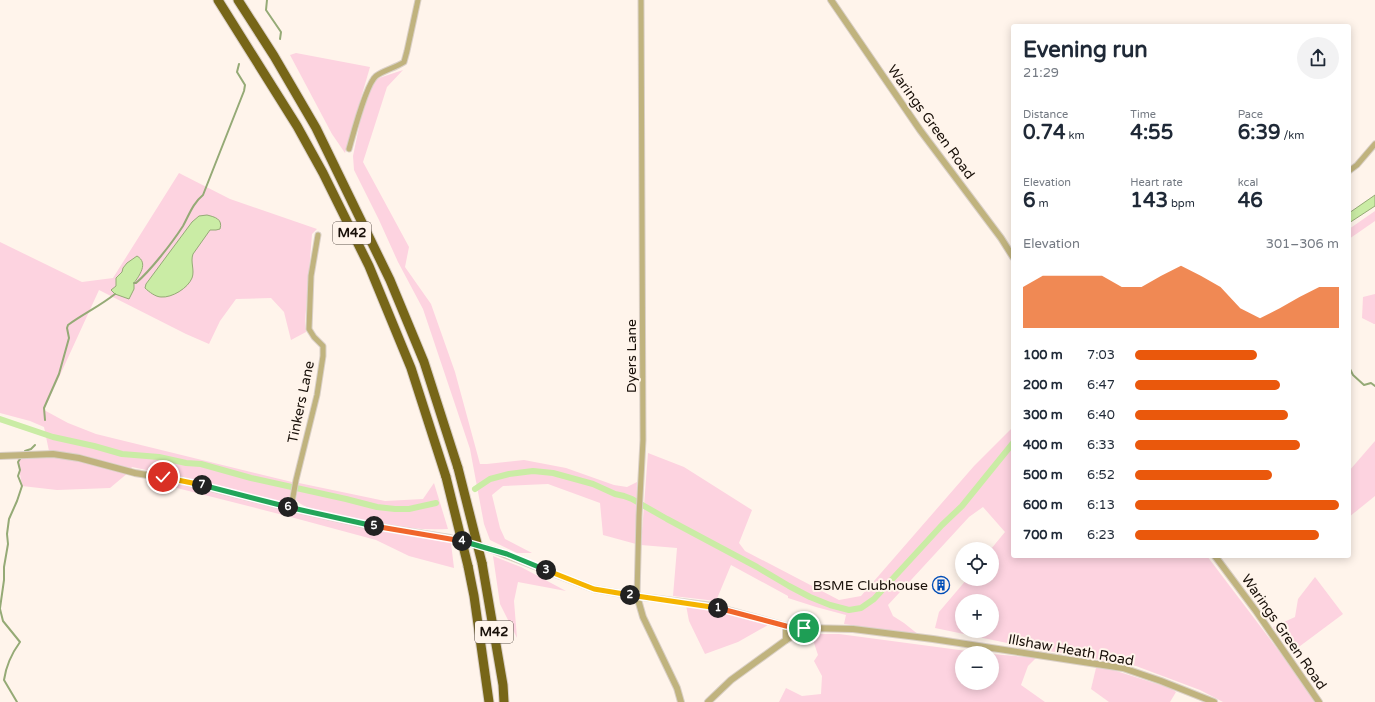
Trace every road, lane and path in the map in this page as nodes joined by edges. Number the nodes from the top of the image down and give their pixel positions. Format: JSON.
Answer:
{"nodes":[{"id":1,"x":218,"y":0,"type":"edge"},
{"id":2,"x":238,"y":0,"type":"edge"},
{"id":3,"x":418,"y":0,"type":"edge"},
{"id":4,"x":641,"y":0,"type":"edge"},
{"id":5,"x":831,"y":0,"type":"edge"},
{"id":6,"x":1375,"y":144,"type":"edge"},
{"id":7,"x":349,"y":149,"type":"dead end"},
{"id":8,"x":1351,"y":170,"type":"edge"},
{"id":9,"x":318,"y":234,"type":"dead end"},
{"id":10,"x":1011,"y":255,"type":"edge"},
{"id":11,"x":0,"y":456,"type":"edge"},
{"id":12,"x":291,"y":508,"type":"junction"},
{"id":13,"x":1216,"y":558,"type":"edge"},
{"id":14,"x":637,"y":596,"type":"junction"},
{"id":15,"x":786,"y":626,"type":"junction"},
{"id":16,"x":804,"y":628,"type":"junction"},
{"id":17,"x":786,"y":640,"type":"junction"},
{"id":18,"x":489,"y":702,"type":"edge"},
{"id":19,"x":504,"y":702,"type":"edge"},
{"id":20,"x":681,"y":702,"type":"edge"},
{"id":21,"x":708,"y":702,"type":"edge"},
{"id":22,"x":1214,"y":702,"type":"edge"},
{"id":23,"x":1319,"y":702,"type":"edge"}],
"edges":[{"from":1,"to":18,"type":"highway","number":"M42","bridge":true},
{"from":2,"to":19,"type":"highway","number":"M42","bridge":true},
{"from":3,"to":7,"type":"street"},
{"from":4,"to":14,"type":"street","name":"Dyers Lane"},
{"from":5,"to":10,"type":"street","name":"Warings Green Road"},
{"from":6,"to":8,"type":"street"},
{"from":9,"to":12,"type":"street","name":"Tinkers Lane"},
{"from":11,"to":12,"type":"street","name":"Illshaw Heath Road"},
{"from":12,"to":14,"type":"street","name":"Illshaw Heath Road"},
{"from":13,"to":23,"type":"street","name":"Warings Green Road"},
{"from":14,"to":15,"type":"street","name":"Illshaw Heath Road"},
{"from":14,"to":20,"type":"street","name":"Dyers Lane"},
{"from":15,"to":16,"type":"street","name":"Illshaw Heath Road"},
{"from":15,"to":17,"type":"street"},
{"from":16,"to":17,"type":"street"},
{"from":16,"to":22,"type":"street","name":"Illshaw Heath Road"},
{"from":17,"to":21,"type":"street"}]}
